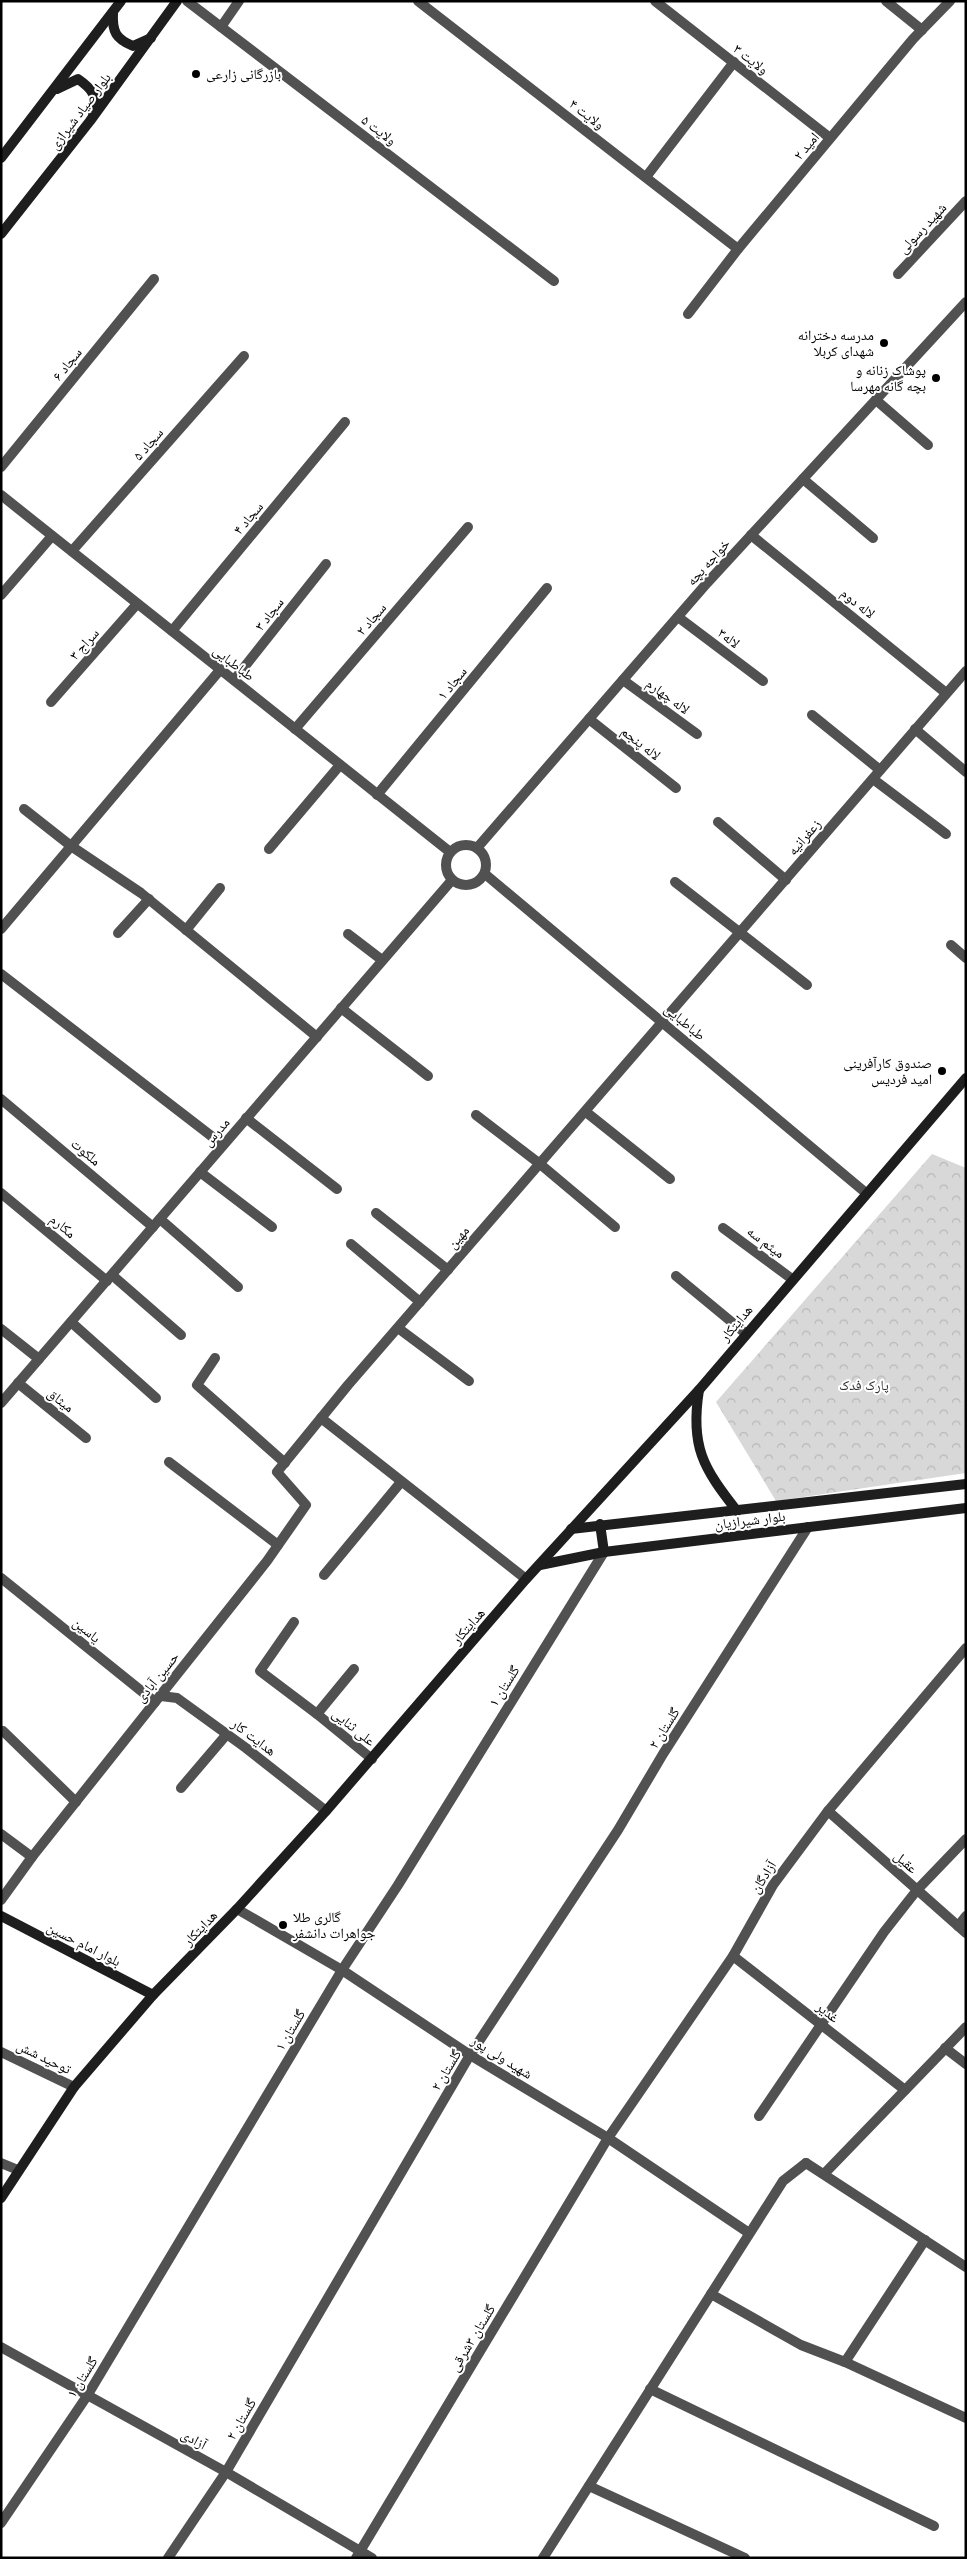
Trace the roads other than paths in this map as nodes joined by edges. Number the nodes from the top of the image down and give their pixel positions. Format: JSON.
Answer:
{"nodes":[{"id":1,"x":121,"y":1,"type":"edge"},
{"id":2,"x":177,"y":1,"type":"edge"},
{"id":3,"x":187,"y":1,"type":"edge"},
{"id":4,"x":239,"y":1,"type":"edge"},
{"id":5,"x":418,"y":1,"type":"edge"},
{"id":6,"x":655,"y":1,"type":"edge"},
{"id":7,"x":886,"y":1,"type":"edge"},
{"id":8,"x":950,"y":1,"type":"edge"},
{"id":9,"x":114,"y":12,"type":"junction"},
{"id":10,"x":221,"y":27,"type":"junction"},
{"id":11,"x":922,"y":30,"type":"junction"},
{"id":12,"x":151,"y":38,"type":"junction"},
{"id":13,"x":734,"y":62,"type":"junction"},
{"id":14,"x":55,"y":90,"type":"junction"},
{"id":15,"x":90,"y":121,"type":"junction"},
{"id":16,"x":830,"y":138,"type":"junction"},
{"id":17,"x":1,"y":158,"type":"edge"},
{"id":18,"x":646,"y":177,"type":"junction"},
{"id":19,"x":966,"y":201,"type":"edge"},
{"id":20,"x":1,"y":234,"type":"edge"},
{"id":21,"x":738,"y":249,"type":"junction"},
{"id":22,"x":898,"y":274,"type":"dead end"},
{"id":23,"x":154,"y":279,"type":"dead end"},
{"id":24,"x":554,"y":281,"type":"dead end"},
{"id":25,"x":966,"y":302,"type":"edge"},
{"id":26,"x":688,"y":314,"type":"dead end"},
{"id":27,"x":244,"y":356,"type":"dead end"},
{"id":28,"x":876,"y":400,"type":"junction"},
{"id":29,"x":345,"y":422,"type":"dead end"},
{"id":30,"x":928,"y":445,"type":"dead end"},
{"id":31,"x":1,"y":467,"type":"edge"},
{"id":32,"x":803,"y":479,"type":"junction"},
{"id":33,"x":1,"y":495,"type":"edge"},
{"id":34,"x":468,"y":528,"type":"dead end"},
{"id":35,"x":751,"y":535,"type":"junction"},
{"id":36,"x":52,"y":536,"type":"junction"},
{"id":37,"x":873,"y":538,"type":"dead end"},
{"id":38,"x":72,"y":551,"type":"junction"},
{"id":39,"x":326,"y":564,"type":"dead end"},
{"id":40,"x":547,"y":588,"type":"dead end"},
{"id":41,"x":1,"y":595,"type":"edge"},
{"id":42,"x":137,"y":604,"type":"junction"},
{"id":43,"x":678,"y":616,"type":"junction"},
{"id":44,"x":172,"y":631,"type":"junction"},
{"id":45,"x":220,"y":670,"type":"junction"},
{"id":46,"x":966,"y":670,"type":"edge"},
{"id":47,"x":234,"y":680,"type":"junction"},
{"id":48,"x":623,"y":680,"type":"junction"},
{"id":49,"x":763,"y":681,"type":"dead end"},
{"id":50,"x":946,"y":693,"type":"junction"},
{"id":51,"x":51,"y":702,"type":"dead end"},
{"id":52,"x":812,"y":715,"type":"dead end"},
{"id":53,"x":589,"y":719,"type":"junction"},
{"id":54,"x":295,"y":729,"type":"junction"},
{"id":55,"x":915,"y":729,"type":"junction"},
{"id":56,"x":697,"y":734,"type":"dead end"},
{"id":57,"x":340,"y":764,"type":"junction"},
{"id":58,"x":880,"y":770,"type":"junction"},
{"id":59,"x":966,"y":772,"type":"edge"},
{"id":60,"x":873,"y":779,"type":"junction"},
{"id":61,"x":676,"y":788,"type":"dead end"},
{"id":62,"x":377,"y":795,"type":"junction"},
{"id":63,"x":24,"y":808,"type":"dead end"},
{"id":64,"x":718,"y":822,"type":"dead end"},
{"id":65,"x":946,"y":834,"type":"dead end"},
{"id":66,"x":71,"y":846,"type":"junction"},
{"id":67,"x":477,"y":848,"type":"junction"},
{"id":68,"x":269,"y":849,"type":"dead end"},
{"id":69,"x":450,"y":852,"type":"junction"},
{"id":70,"x":485,"y":874,"type":"junction"},
{"id":71,"x":452,"y":880,"type":"junction"},
{"id":72,"x":786,"y":880,"type":"junction"},
{"id":73,"x":675,"y":882,"type":"dead end"},
{"id":74,"x":220,"y":888,"type":"dead end"},
{"id":75,"x":148,"y":899,"type":"junction"},
{"id":76,"x":1,"y":929,"type":"edge"},
{"id":77,"x":186,"y":930,"type":"junction"},
{"id":78,"x":741,"y":932,"type":"junction"},
{"id":79,"x":118,"y":933,"type":"dead end"},
{"id":80,"x":348,"y":934,"type":"dead end"},
{"id":81,"x":952,"y":945,"type":"dead end"},
{"id":82,"x":966,"y":958,"type":"edge"},
{"id":83,"x":382,"y":960,"type":"junction"},
{"id":84,"x":1,"y":974,"type":"edge"},
{"id":85,"x":807,"y":985,"type":"dead end"},
{"id":86,"x":341,"y":1008,"type":"junction"},
{"id":87,"x":664,"y":1022,"type":"junction"},
{"id":88,"x":317,"y":1036,"type":"junction"},
{"id":89,"x":428,"y":1076,"type":"dead end"},
{"id":90,"x":966,"y":1078,"type":"edge"},
{"id":91,"x":1,"y":1100,"type":"edge"},
{"id":92,"x":586,"y":1112,"type":"junction"},
{"id":93,"x":476,"y":1115,"type":"dead end"},
{"id":94,"x":246,"y":1118,"type":"junction"},
{"id":95,"x":223,"y":1145,"type":"junction"},
{"id":96,"x":540,"y":1164,"type":"junction"},
{"id":97,"x":200,"y":1172,"type":"junction"},
{"id":98,"x":670,"y":1179,"type":"dead end"},
{"id":99,"x":337,"y":1189,"type":"dead end"},
{"id":100,"x":1,"y":1193,"type":"edge"},
{"id":101,"x":866,"y":1193,"type":"junction"},
{"id":102,"x":376,"y":1213,"type":"dead end"},
{"id":103,"x":156,"y":1223,"type":"junction"},
{"id":104,"x":272,"y":1227,"type":"dead end"},
{"id":105,"x":615,"y":1227,"type":"dead end"},
{"id":106,"x":723,"y":1228,"type":"dead end"},
{"id":107,"x":352,"y":1244,"type":"dead end"},
{"id":108,"x":448,"y":1270,"type":"junction"},
{"id":109,"x":676,"y":1276,"type":"dead end"},
{"id":110,"x":109,"y":1278,"type":"junction"},
{"id":111,"x":792,"y":1279,"type":"junction"},
{"id":112,"x":238,"y":1288,"type":"dead end"},
{"id":113,"x":420,"y":1302,"type":"junction"},
{"id":114,"x":71,"y":1322,"type":"junction"},
{"id":115,"x":1,"y":1328,"type":"edge"},
{"id":116,"x":398,"y":1328,"type":"junction"},
{"id":117,"x":745,"y":1333,"type":"junction"},
{"id":118,"x":181,"y":1335,"type":"dead end"},
{"id":119,"x":215,"y":1358,"type":"dead end"},
{"id":120,"x":39,"y":1359,"type":"junction"},
{"id":121,"x":468,"y":1381,"type":"dead end"},
{"id":122,"x":18,"y":1383,"type":"junction"},
{"id":123,"x":699,"y":1390,"type":"junction"},
{"id":124,"x":156,"y":1398,"type":"dead end"},
{"id":125,"x":1,"y":1403,"type":"edge"},
{"id":126,"x":321,"y":1418,"type":"junction"},
{"id":127,"x":86,"y":1438,"type":"dead end"},
{"id":128,"x":169,"y":1462,"type":"dead end"},
{"id":129,"x":285,"y":1463,"type":"junction"},
{"id":130,"x":277,"y":1472,"type":"joint"},
{"id":131,"x":401,"y":1482,"type":"junction"},
{"id":132,"x":966,"y":1484,"type":"edge"},
{"id":133,"x":966,"y":1508,"type":"edge"},
{"id":134,"x":737,"y":1511,"type":"junction"},
{"id":135,"x":600,"y":1524,"type":"junction"},
{"id":136,"x":808,"y":1527,"type":"junction"},
{"id":137,"x":571,"y":1529,"type":"junction"},
{"id":138,"x":278,"y":1546,"type":"junction"},
{"id":139,"x":604,"y":1552,"type":"junction"},
{"id":140,"x":540,"y":1565,"type":"junction"},
{"id":141,"x":324,"y":1575,"type":"dead end"},
{"id":142,"x":1,"y":1578,"type":"edge"},
{"id":143,"x":526,"y":1579,"type":"junction"},
{"id":144,"x":294,"y":1622,"type":"dead end"},
{"id":145,"x":966,"y":1648,"type":"edge"},
{"id":146,"x":354,"y":1668,"type":"dead end"},
{"id":147,"x":158,"y":1699,"type":"junction"},
{"id":148,"x":317,"y":1714,"type":"junction"},
{"id":149,"x":3,"y":1731,"type":"dead end"},
{"id":150,"x":227,"y":1734,"type":"junction"},
{"id":151,"x":372,"y":1759,"type":"junction"},
{"id":152,"x":181,"y":1788,"type":"dead end"},
{"id":153,"x":76,"y":1802,"type":"junction"},
{"id":154,"x":326,"y":1811,"type":"junction"},
{"id":155,"x":828,"y":1811,"type":"junction"},
{"id":156,"x":1,"y":1834,"type":"edge"},
{"id":157,"x":966,"y":1839,"type":"edge"},
{"id":158,"x":32,"y":1857,"type":"junction"},
{"id":159,"x":917,"y":1890,"type":"junction"},
{"id":160,"x":1,"y":1900,"type":"edge"},
{"id":161,"x":237,"y":1909,"type":"junction"},
{"id":162,"x":1,"y":1916,"type":"edge"},
{"id":163,"x":966,"y":1916,"type":"edge"},
{"id":164,"x":962,"y":1929,"type":"edge"},
{"id":165,"x":734,"y":1956,"type":"junction"},
{"id":166,"x":342,"y":1970,"type":"junction"},
{"id":167,"x":153,"y":1995,"type":"junction"},
{"id":168,"x":822,"y":2025,"type":"junction"},
{"id":169,"x":966,"y":2027,"type":"edge"},
{"id":170,"x":945,"y":2048,"type":"junction"},
{"id":171,"x":1,"y":2052,"type":"edge"},
{"id":172,"x":470,"y":2055,"type":"junction"},
{"id":173,"x":966,"y":2064,"type":"edge"},
{"id":174,"x":74,"y":2087,"type":"junction"},
{"id":175,"x":905,"y":2090,"type":"junction"},
{"id":176,"x":759,"y":2116,"type":"dead end"},
{"id":177,"x":608,"y":2138,"type":"junction"},
{"id":178,"x":1,"y":2163,"type":"edge"},
{"id":179,"x":18,"y":2170,"type":"junction"},
{"id":180,"x":824,"y":2174,"type":"junction"},
{"id":181,"x":1,"y":2198,"type":"edge"},
{"id":182,"x":749,"y":2233,"type":"junction"},
{"id":183,"x":925,"y":2240,"type":"junction"},
{"id":184,"x":966,"y":2267,"type":"edge"},
{"id":185,"x":711,"y":2294,"type":"junction"},
{"id":186,"x":1,"y":2347,"type":"edge"},
{"id":187,"x":845,"y":2362,"type":"junction"},
{"id":188,"x":650,"y":2389,"type":"junction"},
{"id":189,"x":87,"y":2396,"type":"junction"},
{"id":190,"x":966,"y":2418,"type":"edge"},
{"id":191,"x":226,"y":2472,"type":"junction"},
{"id":192,"x":589,"y":2486,"type":"junction"},
{"id":193,"x":1,"y":2523,"type":"edge"},
{"id":194,"x":934,"y":2526,"type":"dead end"},
{"id":195,"x":358,"y":2555,"type":"edge"},
{"id":196,"x":168,"y":2558,"type":"edge"},
{"id":197,"x":372,"y":2558,"type":"edge"},
{"id":198,"x":543,"y":2558,"type":"edge"},
{"id":199,"x":745,"y":2558,"type":"edge"}],
"edges":[{"from":1,"to":9,"type":"main road"},
{"from":2,"to":12,"type":"main road","name":"بلوار صیاد شیرازی"},
{"from":3,"to":10,"type":"street","name":"ولایت ۵"},
{"from":4,"to":10,"type":"street"},
{"from":5,"to":18,"type":"street","name":"ولایت ۴"},
{"from":6,"to":13,"type":"street","name":"ولایت ۳"},
{"from":7,"to":11,"type":"street"},
{"from":8,"to":11,"type":"street","name":"امید ۲"},
{"from":9,"to":12,"type":"main road"},
{"from":9,"to":14,"type":"main road"},
{"from":10,"to":24,"type":"street","name":"ولایت ۵"},
{"from":11,"to":16,"type":"street","name":"امید ۲"},
{"from":12,"to":15,"type":"main road","name":"بلوار صیاد شیرازی"},
{"from":13,"to":16,"type":"street","name":"ولایت ۳"},
{"from":13,"to":18,"type":"street"},
{"from":14,"to":15,"type":"main road"},
{"from":14,"to":17,"type":"main road"},
{"from":15,"to":20,"type":"main road","name":"بلوار صیاد شیرازی"},
{"from":16,"to":21,"type":"street","name":"امید ۲"},
{"from":18,"to":21,"type":"street","name":"ولایت ۴"},
{"from":19,"to":22,"type":"street","name":"شهید رسولی"},
{"from":21,"to":26,"type":"street","name":"امید ۲"},
{"from":23,"to":31,"type":"street","name":"سجاد ۶"},
{"from":25,"to":28,"type":"street","name":"خواجه بچه"},
{"from":27,"to":38,"type":"street","name":"سجاد ۵"},
{"from":28,"to":30,"type":"street"},
{"from":28,"to":32,"type":"street","name":"خواجه بچه"},
{"from":29,"to":44,"type":"street","name":"سجاد ۴"},
{"from":32,"to":35,"type":"street","name":"خواجه بچه"},
{"from":32,"to":37,"type":"street"},
{"from":33,"to":36,"type":"street","name":"طباطبایی"},
{"from":34,"to":54,"type":"street","name":"سجاد ۲"},
{"from":35,"to":43,"type":"street","name":"خواجه بچه"},
{"from":35,"to":50,"type":"street","name":"لاله دوم"},
{"from":36,"to":38,"type":"street","name":"طباطبایی"},
{"from":36,"to":41,"type":"street"},
{"from":38,"to":42,"type":"street","name":"طباطبایی"},
{"from":39,"to":47,"type":"street","name":"سجاد ۳"},
{"from":40,"to":62,"type":"street","name":"سجاد ۱"},
{"from":42,"to":44,"type":"street","name":"طباطبایی"},
{"from":42,"to":51,"type":"street","name":"سراج ۳"},
{"from":43,"to":48,"type":"street","name":"خواجه بچه"},
{"from":43,"to":49,"type":"street","name":"لاله۳"},
{"from":44,"to":45,"type":"street","name":"طباطبایی"},
{"from":45,"to":47,"type":"street","name":"طباطبایی"},
{"from":45,"to":66,"type":"street"},
{"from":46,"to":50,"type":"street","name":"زعفرانیه"},
{"from":47,"to":54,"type":"street","name":"طباطبایی"},
{"from":48,"to":53,"type":"street","name":"خواجه بچه"},
{"from":48,"to":56,"type":"street","name":"لاله چهارم"},
{"from":50,"to":55,"type":"street","name":"زعفرانیه"},
{"from":52,"to":58,"type":"street"},
{"from":53,"to":61,"type":"street","name":"لاله پنجم"},
{"from":53,"to":67,"type":"street","name":"خواجه بچه"},
{"from":54,"to":57,"type":"street","name":"طباطبایی"},
{"from":55,"to":58,"type":"street","name":"زعفرانیه"},
{"from":55,"to":59,"type":"street"},
{"from":57,"to":62,"type":"street","name":"طباطبایی"},
{"from":57,"to":68,"type":"street"},
{"from":58,"to":60,"type":"street","name":"زعفرانیه"},
{"from":60,"to":65,"type":"street"},
{"from":60,"to":72,"type":"street","name":"زعفرانیه"},
{"from":62,"to":69,"type":"street","name":"طباطبایی"},
{"from":63,"to":66,"type":"street"},
{"from":64,"to":72,"type":"street"},
{"from":66,"to":75,"type":"street"},
{"from":66,"to":76,"type":"street"},
{"from":67,"to":69,"type":"street"},
{"from":67,"to":70,"type":"street"},
{"from":69,"to":71,"type":"street"},
{"from":70,"to":71,"type":"street"},
{"from":70,"to":87,"type":"street","name":"طباطبایی"},
{"from":71,"to":83,"type":"street","name":"مدرس"},
{"from":72,"to":78,"type":"street","name":"زعفرانیه"},
{"from":73,"to":78,"type":"street"},
{"from":74,"to":77,"type":"street"},
{"from":75,"to":77,"type":"street"},
{"from":75,"to":79,"type":"street"},
{"from":77,"to":88,"type":"street"},
{"from":78,"to":85,"type":"street"},
{"from":78,"to":87,"type":"street","name":"زعفرانیه"},
{"from":80,"to":83,"type":"street"},
{"from":81,"to":82,"type":"street"},
{"from":83,"to":86,"type":"street","name":"مدرس"},
{"from":84,"to":95,"type":"street"},
{"from":86,"to":88,"type":"street","name":"مدرس"},
{"from":86,"to":89,"type":"street"},
{"from":87,"to":92,"type":"street","name":"مهین"},
{"from":87,"to":101,"type":"street","name":"طباطبایی"},
{"from":88,"to":94,"type":"street","name":"مدرس"},
{"from":90,"to":101,"type":"main road","name":"هدایتکار"},
{"from":91,"to":103,"type":"street","name":"ملکوت"},
{"from":92,"to":96,"type":"street","name":"مهین"},
{"from":92,"to":98,"type":"street"},
{"from":93,"to":96,"type":"street"},
{"from":94,"to":95,"type":"street","name":"مدرس"},
{"from":94,"to":99,"type":"street"},
{"from":95,"to":97,"type":"street","name":"مدرس"},
{"from":96,"to":105,"type":"street"},
{"from":96,"to":108,"type":"street","name":"مهین"},
{"from":97,"to":103,"type":"street","name":"مدرس"},
{"from":97,"to":104,"type":"street"},
{"from":100,"to":110,"type":"street","name":"مکارم"},
{"from":101,"to":111,"type":"main road","name":"هدایتکار"},
{"from":102,"to":108,"type":"street"},
{"from":103,"to":110,"type":"street","name":"مدرس"},
{"from":103,"to":112,"type":"street","name":"ملکوت"},
{"from":106,"to":111,"type":"street","name":"میثم سه"},
{"from":107,"to":113,"type":"street"},
{"from":108,"to":113,"type":"street","name":"مهین"},
{"from":109,"to":117,"type":"street"},
{"from":110,"to":114,"type":"street","name":"مدرس"},
{"from":110,"to":118,"type":"street","name":"مکارم"},
{"from":111,"to":117,"type":"main road","name":"هدایتکار"},
{"from":113,"to":116,"type":"street","name":"مهین"},
{"from":114,"to":120,"type":"street","name":"مدرس"},
{"from":114,"to":124,"type":"street"},
{"from":115,"to":120,"type":"street"},
{"from":116,"to":121,"type":"street"},
{"from":116,"to":126,"type":"street","name":"مهین"},
{"from":117,"to":123,"type":"main road","name":"هدایتکار"},
{"from":119,"to":129,"type":"street"},
{"from":120,"to":122,"type":"street","name":"مدرس"},
{"from":122,"to":125,"type":"street","name":"مدرس"},
{"from":122,"to":127,"type":"street","name":"میثاق"},
{"from":123,"to":134,"type":"main road"},
{"from":123,"to":137,"type":"main road","name":"هدایتکار"},
{"from":126,"to":129,"type":"street","name":"مهین"},
{"from":126,"to":131,"type":"street"},
{"from":128,"to":138,"type":"street"},
{"from":129,"to":130,"type":"street","name":"مهین"},
{"from":130,"to":138,"type":"street","name":"حسین آبادی"},
{"from":131,"to":141,"type":"street"},
{"from":131,"to":143,"type":"street"},
{"from":132,"to":134,"type":"main road","name":"بلوار شیرازیان"},
{"from":133,"to":136,"type":"main road","name":"بلوار شیرازیان"},
{"from":134,"to":135,"type":"main road","name":"بلوار شیرازیان"},
{"from":135,"to":137,"type":"main road","name":"بلوار شیرازیان"},
{"from":135,"to":139,"type":"main road"},
{"from":136,"to":139,"type":"main road","name":"بلوار شیرازیان"},
{"from":136,"to":172,"type":"street","name":"گلستان ۲"},
{"from":137,"to":140,"type":"main road","name":"هدایتکار"},
{"from":138,"to":147,"type":"street","name":"حسین آبادی"},
{"from":139,"to":140,"type":"main road","name":"بلوار شیرازیان"},
{"from":139,"to":166,"type":"street","name":"گلستان ۱"},
{"from":140,"to":143,"type":"main road","name":"هدایتکار"},
{"from":142,"to":147,"type":"street","name":"یاسین"},
{"from":143,"to":151,"type":"main road","name":"هدایتکار"},
{"from":144,"to":148,"type":"street"},
{"from":145,"to":155,"type":"street","name":"آزادگان"},
{"from":146,"to":148,"type":"street","name":"علی ثنایی"},
{"from":147,"to":150,"type":"street","name":"هدایت کار"},
{"from":147,"to":153,"type":"street","name":"حسین آبادی"},
{"from":148,"to":151,"type":"street","name":"علی ثنایی"},
{"from":149,"to":153,"type":"street"},
{"from":150,"to":152,"type":"street"},
{"from":150,"to":154,"type":"street","name":"هدایت کار"},
{"from":151,"to":154,"type":"main road","name":"هدایتکار"},
{"from":153,"to":158,"type":"street","name":"حسین آبادی"},
{"from":154,"to":161,"type":"main road","name":"هدایتکار"},
{"from":155,"to":159,"type":"street","name":"عقیل"},
{"from":155,"to":165,"type":"street","name":"آزادگان"},
{"from":156,"to":158,"type":"street"},
{"from":157,"to":159,"type":"street"},
{"from":158,"to":160,"type":"street","name":"حسین آبادی"},
{"from":159,"to":164,"type":"street","name":"عقیل"},
{"from":159,"to":168,"type":"street"},
{"from":161,"to":166,"type":"street","name":"شهید ولی پور"},
{"from":161,"to":167,"type":"main road","name":"هدایتکار"},
{"from":162,"to":167,"type":"main road","name":"بلوار امام حسین"},
{"from":163,"to":164,"type":"street"},
{"from":165,"to":168,"type":"street","name":"غدیر"},
{"from":165,"to":177,"type":"street","name":"آزادگان"},
{"from":166,"to":172,"type":"street","name":"شهید ولی پور"},
{"from":166,"to":189,"type":"street","name":"گلستان ۱"},
{"from":167,"to":174,"type":"main road","name":"هدایتکار"},
{"from":168,"to":175,"type":"street","name":"غدیر"},
{"from":168,"to":176,"type":"street"},
{"from":169,"to":170,"type":"street"},
{"from":170,"to":173,"type":"street"},
{"from":170,"to":175,"type":"street"},
{"from":171,"to":174,"type":"street","name":"توحید شش"},
{"from":172,"to":177,"type":"street","name":"شهید ولی پور"},
{"from":172,"to":191,"type":"street","name":"گلستان ۲"},
{"from":174,"to":179,"type":"main road","name":"هدایتکار"},
{"from":175,"to":180,"type":"street"},
{"from":177,"to":182,"type":"street","name":"شهید ولی پور"},
{"from":177,"to":195,"type":"street","name":"گلستان ۳شرقی"},
{"from":178,"to":179,"type":"street"},
{"from":179,"to":181,"type":"main road","name":"هدایتکار"},
{"from":180,"to":182,"type":"street"},
{"from":180,"to":183,"type":"street"},
{"from":182,"to":185,"type":"street"},
{"from":183,"to":184,"type":"street"},
{"from":183,"to":187,"type":"street"},
{"from":185,"to":187,"type":"street"},
{"from":185,"to":188,"type":"street"},
{"from":186,"to":189,"type":"street","name":"آزادی"},
{"from":187,"to":190,"type":"street"},
{"from":188,"to":192,"type":"street"},
{"from":188,"to":194,"type":"street"},
{"from":189,"to":191,"type":"street","name":"آزادی"},
{"from":189,"to":193,"type":"street","name":"گلستان ۱"},
{"from":191,"to":195,"type":"street","name":"آزادی"},
{"from":191,"to":196,"type":"street","name":"گلستان ۲"},
{"from":192,"to":198,"type":"street"},
{"from":192,"to":199,"type":"street"},
{"from":195,"to":197,"type":"street","name":"آزادی"}]}
